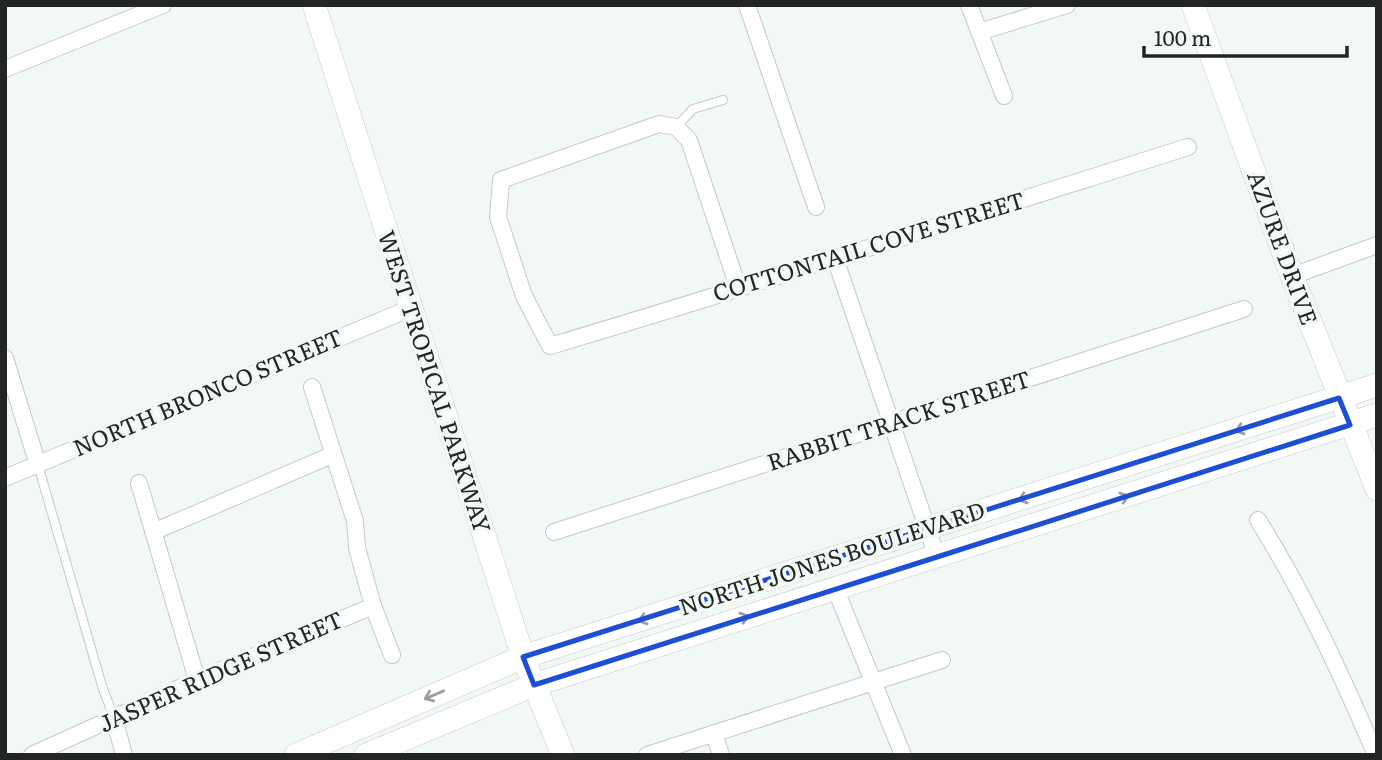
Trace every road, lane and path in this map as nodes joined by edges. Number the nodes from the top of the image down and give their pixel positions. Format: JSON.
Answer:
{"nodes":[{"id":1,"x":163,"y":5,"type":"edge"},
{"id":2,"x":314,"y":5,"type":"edge"},
{"id":3,"x":747,"y":5,"type":"edge"},
{"id":4,"x":969,"y":5,"type":"edge"},
{"id":5,"x":1066,"y":5,"type":"edge"},
{"id":6,"x":1193,"y":5,"type":"edge"},
{"id":7,"x":979,"y":32,"type":"junction"},
{"id":8,"x":5,"y":69,"type":"edge"},
{"id":9,"x":1004,"y":96,"type":"dead end"},
{"id":10,"x":723,"y":100,"type":"dead end"},
{"id":11,"x":676,"y":127,"type":"junction"},
{"id":12,"x":1188,"y":147,"type":"dead end"},
{"id":13,"x":816,"y":207,"type":"dead end"},
{"id":14,"x":1377,"y":245,"type":"edge"},
{"id":15,"x":836,"y":261,"type":"junction"},
{"id":16,"x":1292,"y":276,"type":"junction"},
{"id":17,"x":738,"y":287,"type":"junction"},
{"id":18,"x":411,"y":308,"type":"junction"},
{"id":19,"x":1244,"y":309,"type":"dead end"},
{"id":20,"x":1317,"y":341,"type":"junction"},
{"id":21,"x":5,"y":358,"type":"edge"},
{"id":22,"x":1377,"y":385,"type":"edge"},
{"id":23,"x":312,"y":387,"type":"dead end"},
{"id":24,"x":1339,"y":398,"type":"junction"},
{"id":25,"x":1310,"y":407,"type":"junction"},
{"id":26,"x":1377,"y":415,"type":"edge"},
{"id":27,"x":1377,"y":421,"type":"edge"},
{"id":28,"x":892,"y":424,"type":"junction"},
{"id":29,"x":1350,"y":425,"type":"junction"},
{"id":30,"x":332,"y":455,"type":"junction"},
{"id":31,"x":38,"y":464,"type":"junction"},
{"id":32,"x":5,"y":478,"type":"edge"},
{"id":33,"x":139,"y":483,"type":"dead end"},
{"id":34,"x":1375,"y":484,"type":"edge"},
{"id":35,"x":1258,"y":520,"type":"dead end"},
{"id":36,"x":927,"y":529,"type":"junction"},
{"id":37,"x":153,"y":532,"type":"junction"},
{"id":38,"x":554,"y":532,"type":"dead end"},
{"id":39,"x":937,"y":557,"type":"junction"},
{"id":40,"x":835,"y":589,"type":"junction"},
{"id":41,"x":373,"y":606,"type":"junction"},
{"id":42,"x":392,"y":655,"type":"dead end"},
{"id":43,"x":523,"y":657,"type":"junction"},
{"id":44,"x":942,"y":660,"type":"dead end"},
{"id":45,"x":197,"y":680,"type":"junction"},
{"id":46,"x":872,"y":681,"type":"junction"},
{"id":47,"x":534,"y":685,"type":"junction"},
{"id":48,"x":114,"y":718,"type":"junction"},
{"id":49,"x":714,"y":733,"type":"junction"},
{"id":50,"x":32,"y":755,"type":"edge"},
{"id":51,"x":124,"y":755,"type":"edge"},
{"id":52,"x":296,"y":755,"type":"edge"},
{"id":53,"x":366,"y":755,"type":"edge"},
{"id":54,"x":564,"y":755,"type":"edge"},
{"id":55,"x":647,"y":755,"type":"edge"},
{"id":56,"x":721,"y":755,"type":"edge"},
{"id":57,"x":903,"y":755,"type":"edge"},
{"id":58,"x":1376,"y":755,"type":"edge"}],
"edges":[{"from":1,"to":8,"type":"street"},
{"from":2,"to":18,"type":"main road","name":"WEST TROPICAL PARKWAY"},
{"from":3,"to":13,"type":"street"},
{"from":4,"to":7,"type":"street"},
{"from":5,"to":7,"type":"street"},
{"from":6,"to":16,"type":"main road","name":"AZURE DRIVE"},
{"from":7,"to":9,"type":"street"},
{"from":10,"to":11,"type":"lane"},
{"from":11,"to":17,"type":"street"},
{"from":11,"to":17,"type":"street","name":"COTTONTAIL COVE STREET"},
{"from":12,"to":15,"type":"street","name":"COTTONTAIL COVE STREET"},
{"from":14,"to":16,"type":"street"},
{"from":15,"to":17,"type":"street","name":"COTTONTAIL COVE STREET"},
{"from":15,"to":28,"type":"street"},
{"from":16,"to":20,"type":"main road","name":"AZURE DRIVE"},
{"from":18,"to":31,"type":"street","name":"NORTH BRONCO STREET"},
{"from":18,"to":43,"type":"main road","name":"WEST TROPICAL PARKWAY"},
{"from":19,"to":28,"type":"street","name":"RABBIT TRACK STREET"},
{"from":20,"to":24,"type":"main road","name":"AZURE DRIVE"},
{"from":20,"to":25,"type":"main road"},
{"from":21,"to":31,"type":"street"},
{"from":22,"to":24,"type":"main road","name":"NORTH JONES BOULEVARD"},
{"from":23,"to":30,"type":"street"},
{"from":24,"to":25,"type":"main road","name":"NORTH JONES BOULEVARD"},
{"from":24,"to":29,"type":"main road","name":"AZURE DRIVE"},
{"from":25,"to":36,"type":"main road","name":"NORTH JONES BOULEVARD","one_way":true},
{"from":26,"to":29,"type":"main road","name":"NORTH JONES BOULEVARD"},
{"from":27,"to":34,"type":"main road"},
{"from":28,"to":36,"type":"street"},
{"from":28,"to":38,"type":"street","name":"RABBIT TRACK STREET"},
{"from":29,"to":34,"type":"main road","name":"AZURE DRIVE"},
{"from":39,"to":29,"type":"main road","name":"NORTH JONES BOULEVARD","one_way":true},
{"from":30,"to":37,"type":"street"},
{"from":30,"to":41,"type":"street"},
{"from":31,"to":32,"type":"street","name":"NORTH BRONCO STREET"},
{"from":31,"to":48,"type":"lane"},
{"from":33,"to":37,"type":"street"},
{"from":35,"to":58,"type":"street"},
{"from":36,"to":39,"type":"street"},
{"from":36,"to":43,"type":"main road","name":"NORTH JONES BOULEVARD","one_way":true},
{"from":37,"to":45,"type":"street"},
{"from":39,"to":40,"type":"main road","name":"NORTH JONES BOULEVARD"},
{"from":40,"to":46,"type":"street"},
{"from":47,"to":40,"type":"main road","name":"NORTH JONES BOULEVARD","one_way":true},
{"from":41,"to":42,"type":"street"},
{"from":41,"to":45,"type":"street","name":"JASPER RIDGE STREET"},
{"from":43,"to":47,"type":"main road","name":"WEST TROPICAL PARKWAY"},
{"from":43,"to":52,"type":"main road","name":"NORTH JONES BOULEVARD","one_way":true},
{"from":44,"to":46,"type":"street"},
{"from":45,"to":48,"type":"street","name":"JASPER RIDGE STREET"},
{"from":46,"to":49,"type":"street"},
{"from":46,"to":57,"type":"street"},
{"from":47,"to":53,"type":"main road","name":"NORTH JONES BOULEVARD"},
{"from":47,"to":54,"type":"main road","name":"WEST TROPICAL PARKWAY"},
{"from":48,"to":50,"type":"street","name":"JASPER RIDGE STREET"},
{"from":48,"to":51,"type":"street"},
{"from":49,"to":55,"type":"street"},
{"from":49,"to":56,"type":"street"}]}
